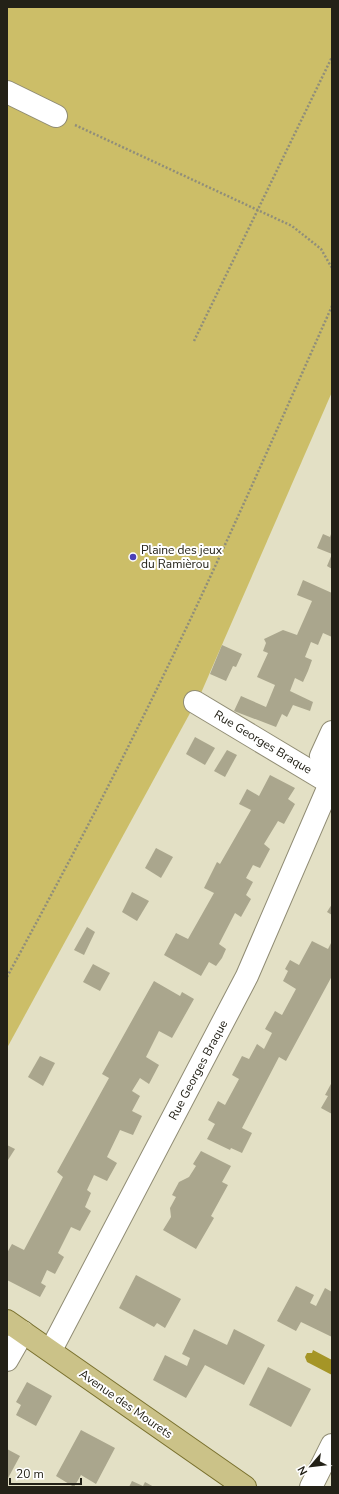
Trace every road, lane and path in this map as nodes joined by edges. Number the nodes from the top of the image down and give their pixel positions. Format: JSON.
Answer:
{"nodes":[{"id":1,"x":332,"y":57,"type":"edge"},
{"id":2,"x":7,"y":92,"type":"edge"},
{"id":3,"x":56,"y":116,"type":"joint"},
{"id":4,"x":257,"y":210,"type":"junction"},
{"id":5,"x":332,"y":268,"type":"edge"},
{"id":6,"x":332,"y":306,"type":"edge"},
{"id":7,"x":194,"y":341,"type":"dead end"},
{"id":8,"x":195,"y":702,"type":"dead end"},
{"id":9,"x":332,"y":732,"type":"edge"},
{"id":10,"x":331,"y":777,"type":"edge"},
{"id":11,"x":7,"y":977,"type":"edge"},
{"id":12,"x":15,"y":1326,"type":"edge"},
{"id":13,"x":51,"y":1350,"type":"junction"},
{"id":14,"x":7,"y":1360,"type":"edge"},
{"id":15,"x":332,"y":1445,"type":"edge"},
{"id":16,"x":245,"y":1487,"type":"edge"},
{"id":17,"x":311,"y":1487,"type":"edge"}],
"edges":[{"from":1,"to":4,"type":"path"},
{"from":2,"to":3,"type":"street"},
{"from":3,"to":4,"type":"path"},
{"from":4,"to":5,"type":"path"},
{"from":4,"to":7,"type":"path"},
{"from":6,"to":11,"type":"path"},
{"from":8,"to":10,"type":"street","name":"Rue Georges Braque"},
{"from":9,"to":10,"type":"street"},
{"from":10,"to":13,"type":"street","name":"Rue Georges Braque"},
{"from":12,"to":13,"type":"main road","name":"Avenue des Mourets"},
{"from":12,"to":14,"type":"street"},
{"from":13,"to":16,"type":"main road","name":"Avenue des Mourets"},
{"from":15,"to":17,"type":"street"}]}
